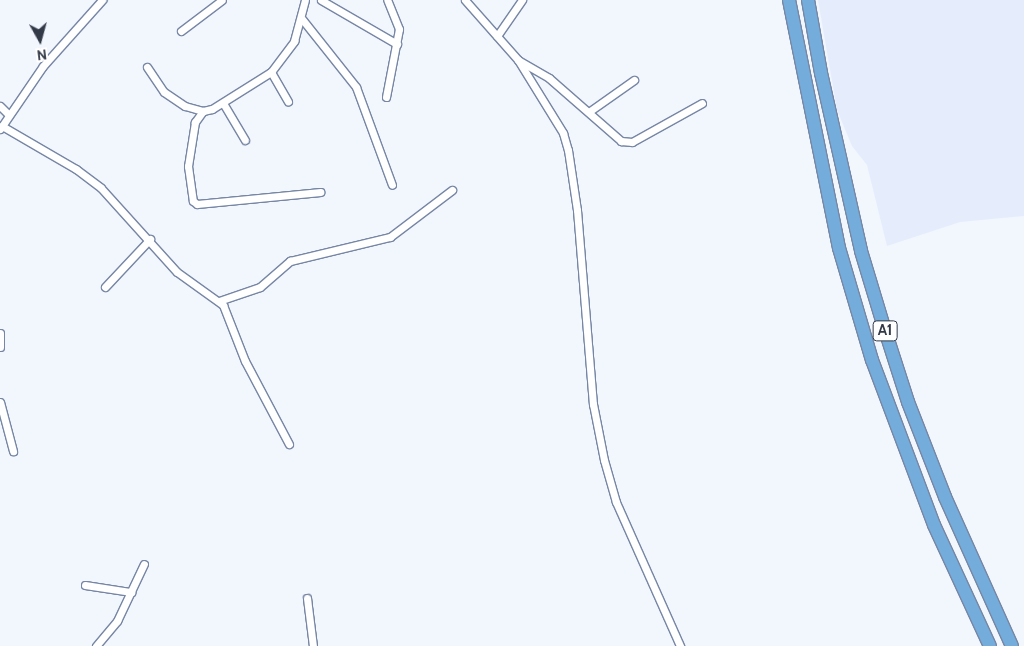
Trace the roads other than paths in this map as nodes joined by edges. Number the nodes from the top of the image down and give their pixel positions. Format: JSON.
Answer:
{"nodes":[{"id":1,"x":102,"y":0,"type":"edge"},
{"id":2,"x":222,"y":0,"type":"edge"},
{"id":3,"x":305,"y":0,"type":"edge"},
{"id":4,"x":320,"y":0,"type":"edge"},
{"id":5,"x":387,"y":0,"type":"edge"},
{"id":6,"x":465,"y":0,"type":"edge"},
{"id":7,"x":522,"y":0,"type":"edge"},
{"id":8,"x":790,"y":0,"type":"edge"},
{"id":9,"x":808,"y":0,"type":"edge"},
{"id":10,"x":302,"y":19,"type":"junction"},
{"id":11,"x":181,"y":32,"type":"dead end"},
{"id":12,"x":497,"y":36,"type":"junction"},
{"id":13,"x":397,"y":44,"type":"junction"},
{"id":14,"x":518,"y":60,"type":"junction"},
{"id":15,"x":148,"y":67,"type":"dead end"},
{"id":16,"x":271,"y":72,"type":"junction"},
{"id":17,"x":634,"y":80,"type":"dead end"},
{"id":18,"x":386,"y":97,"type":"dead end"},
{"id":19,"x":288,"y":102,"type":"dead end"},
{"id":20,"x":223,"y":103,"type":"junction"},
{"id":21,"x":702,"y":103,"type":"dead end"},
{"id":22,"x":0,"y":106,"type":"edge"},
{"id":23,"x":590,"y":111,"type":"junction"},
{"id":24,"x":203,"y":112,"type":"junction"},
{"id":25,"x":8,"y":114,"type":"junction"},
{"id":26,"x":1,"y":128,"type":"edge"},
{"id":27,"x":245,"y":140,"type":"dead end"},
{"id":28,"x":392,"y":185,"type":"dead end"},
{"id":29,"x":452,"y":190,"type":"dead end"},
{"id":30,"x":320,"y":192,"type":"dead end"},
{"id":31,"x":150,"y":239,"type":"junction"},
{"id":32,"x":106,"y":287,"type":"dead end"},
{"id":33,"x":219,"y":301,"type":"junction"},
{"id":34,"x":0,"y":333,"type":"edge"},
{"id":35,"x":0,"y":347,"type":"edge"},
{"id":36,"x":0,"y":402,"type":"edge"},
{"id":37,"x":289,"y":444,"type":"dead end"},
{"id":38,"x":13,"y":451,"type":"dead end"},
{"id":39,"x":144,"y":564,"type":"dead end"},
{"id":40,"x":85,"y":585,"type":"dead end"},
{"id":41,"x":131,"y":592,"type":"junction"},
{"id":42,"x":307,"y":598,"type":"dead end"},
{"id":43,"x":96,"y":646,"type":"edge"},
{"id":44,"x":313,"y":646,"type":"edge"},
{"id":45,"x":680,"y":646,"type":"edge"},
{"id":46,"x":990,"y":646,"type":"edge"},
{"id":47,"x":1012,"y":646,"type":"edge"}],
"edges":[{"from":1,"to":25,"type":"street"},
{"from":2,"to":11,"type":"street"},
{"from":3,"to":10,"type":"street"},
{"from":4,"to":13,"type":"street"},
{"from":5,"to":13,"type":"street"},
{"from":6,"to":12,"type":"street"},
{"from":7,"to":12,"type":"street"},
{"from":8,"to":46,"type":"highway","number":"A1"},
{"from":9,"to":47,"type":"highway","number":"A1"},
{"from":10,"to":16,"type":"street"},
{"from":10,"to":28,"type":"street"},
{"from":12,"to":14,"type":"street"},
{"from":13,"to":18,"type":"street"},
{"from":14,"to":23,"type":"street"},
{"from":14,"to":45,"type":"street"},
{"from":15,"to":24,"type":"street"},
{"from":16,"to":19,"type":"street"},
{"from":16,"to":20,"type":"street"},
{"from":17,"to":23,"type":"street"},
{"from":20,"to":24,"type":"street"},
{"from":20,"to":27,"type":"street"},
{"from":21,"to":23,"type":"street"},
{"from":22,"to":25,"type":"street"},
{"from":24,"to":30,"type":"street"},
{"from":25,"to":26,"type":"street"},
{"from":26,"to":31,"type":"street"},
{"from":29,"to":33,"type":"street"},
{"from":31,"to":32,"type":"street"},
{"from":31,"to":33,"type":"street"},
{"from":33,"to":37,"type":"street"},
{"from":34,"to":35,"type":"street"},
{"from":36,"to":38,"type":"street"},
{"from":39,"to":41,"type":"street"},
{"from":40,"to":41,"type":"street"},
{"from":41,"to":43,"type":"street"},
{"from":42,"to":44,"type":"street"}]}
